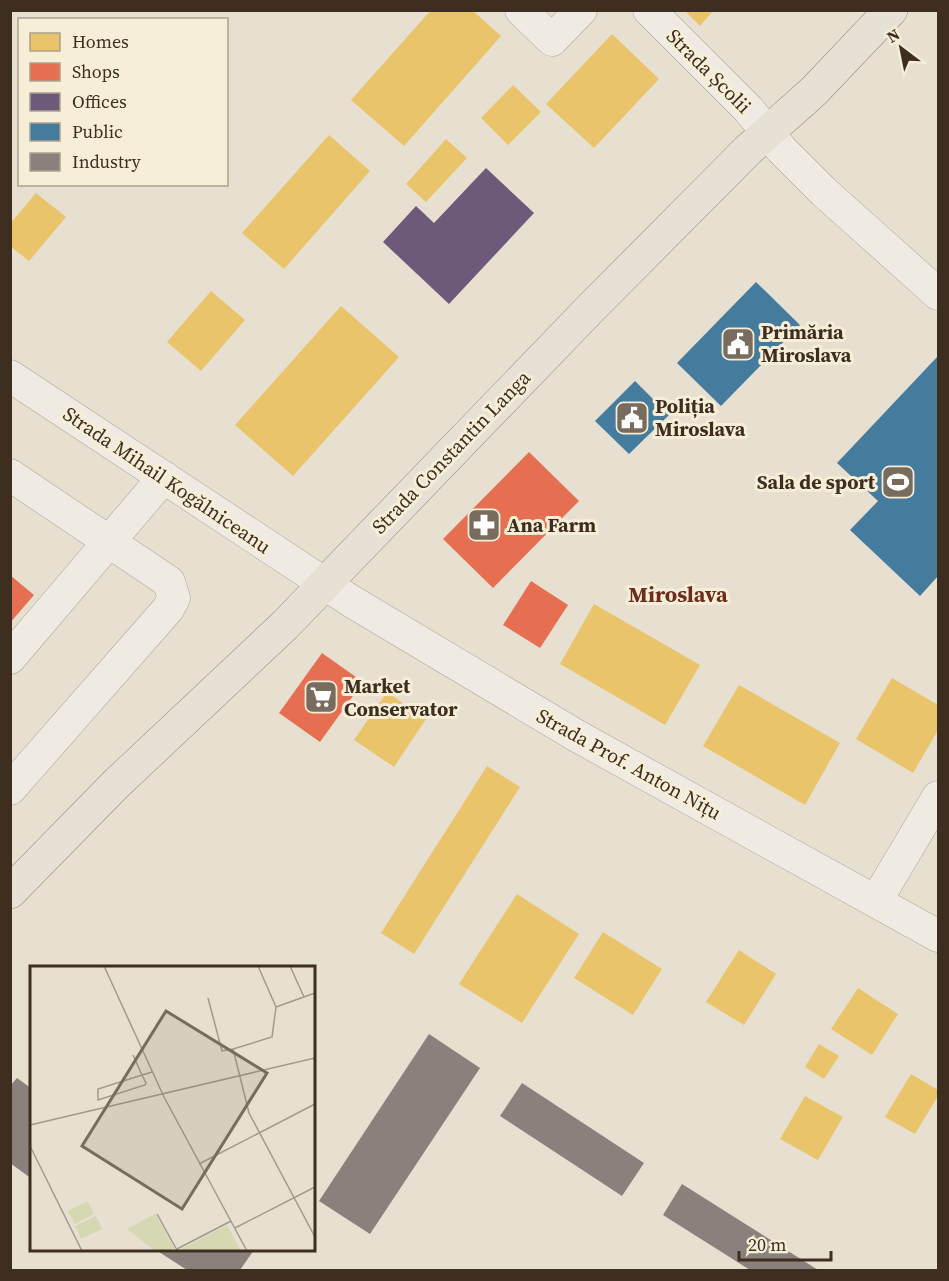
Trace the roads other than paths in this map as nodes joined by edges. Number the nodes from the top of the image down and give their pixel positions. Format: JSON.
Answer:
{"nodes":[{"id":1,"x":521,"y":10,"type":"edge"},
{"id":2,"x":581,"y":10,"type":"edge"},
{"id":3,"x":649,"y":10,"type":"edge"},
{"id":4,"x":891,"y":10,"type":"edge"},
{"id":5,"x":768,"y":132,"type":"junction"},
{"id":6,"x":939,"y":294,"type":"edge"},
{"id":7,"x":10,"y":376,"type":"edge"},
{"id":8,"x":10,"y":475,"type":"edge"},
{"id":9,"x":164,"y":477,"type":"junction"},
{"id":10,"x":109,"y":541,"type":"junction"},
{"id":11,"x":324,"y":583,"type":"junction"},
{"id":12,"x":10,"y":658,"type":"edge"},
{"id":13,"x":10,"y":789,"type":"edge"},
{"id":14,"x":939,"y":797,"type":"edge"},
{"id":15,"x":10,"y":892,"type":"edge"},
{"id":16,"x":876,"y":901,"type":"junction"},
{"id":17,"x":939,"y":936,"type":"edge"}],
"edges":[{"from":1,"to":2,"type":"street"},
{"from":3,"to":5,"type":"street","name":"Strada Școlii"},
{"from":4,"to":5,"type":"main road","name":"Strada Constantin Langa"},
{"from":5,"to":6,"type":"street","name":"Strada Școlii"},
{"from":5,"to":11,"type":"main road","name":"Strada Constantin Langa"},
{"from":7,"to":9,"type":"street","name":"Strada Mihail Kogălniceanu"},
{"from":8,"to":10,"type":"street"},
{"from":9,"to":10,"type":"street"},
{"from":9,"to":11,"type":"street","name":"Strada Mihail Kogălniceanu"},
{"from":10,"to":12,"type":"street"},
{"from":10,"to":13,"type":"street"},
{"from":11,"to":15,"type":"main road","name":"Strada Constantin Langa"},
{"from":11,"to":16,"type":"street","name":"Strada Prof. Anton Nițu"},
{"from":14,"to":16,"type":"street"},
{"from":16,"to":17,"type":"street","name":"Strada Prof. Anton Nițu"}]}
